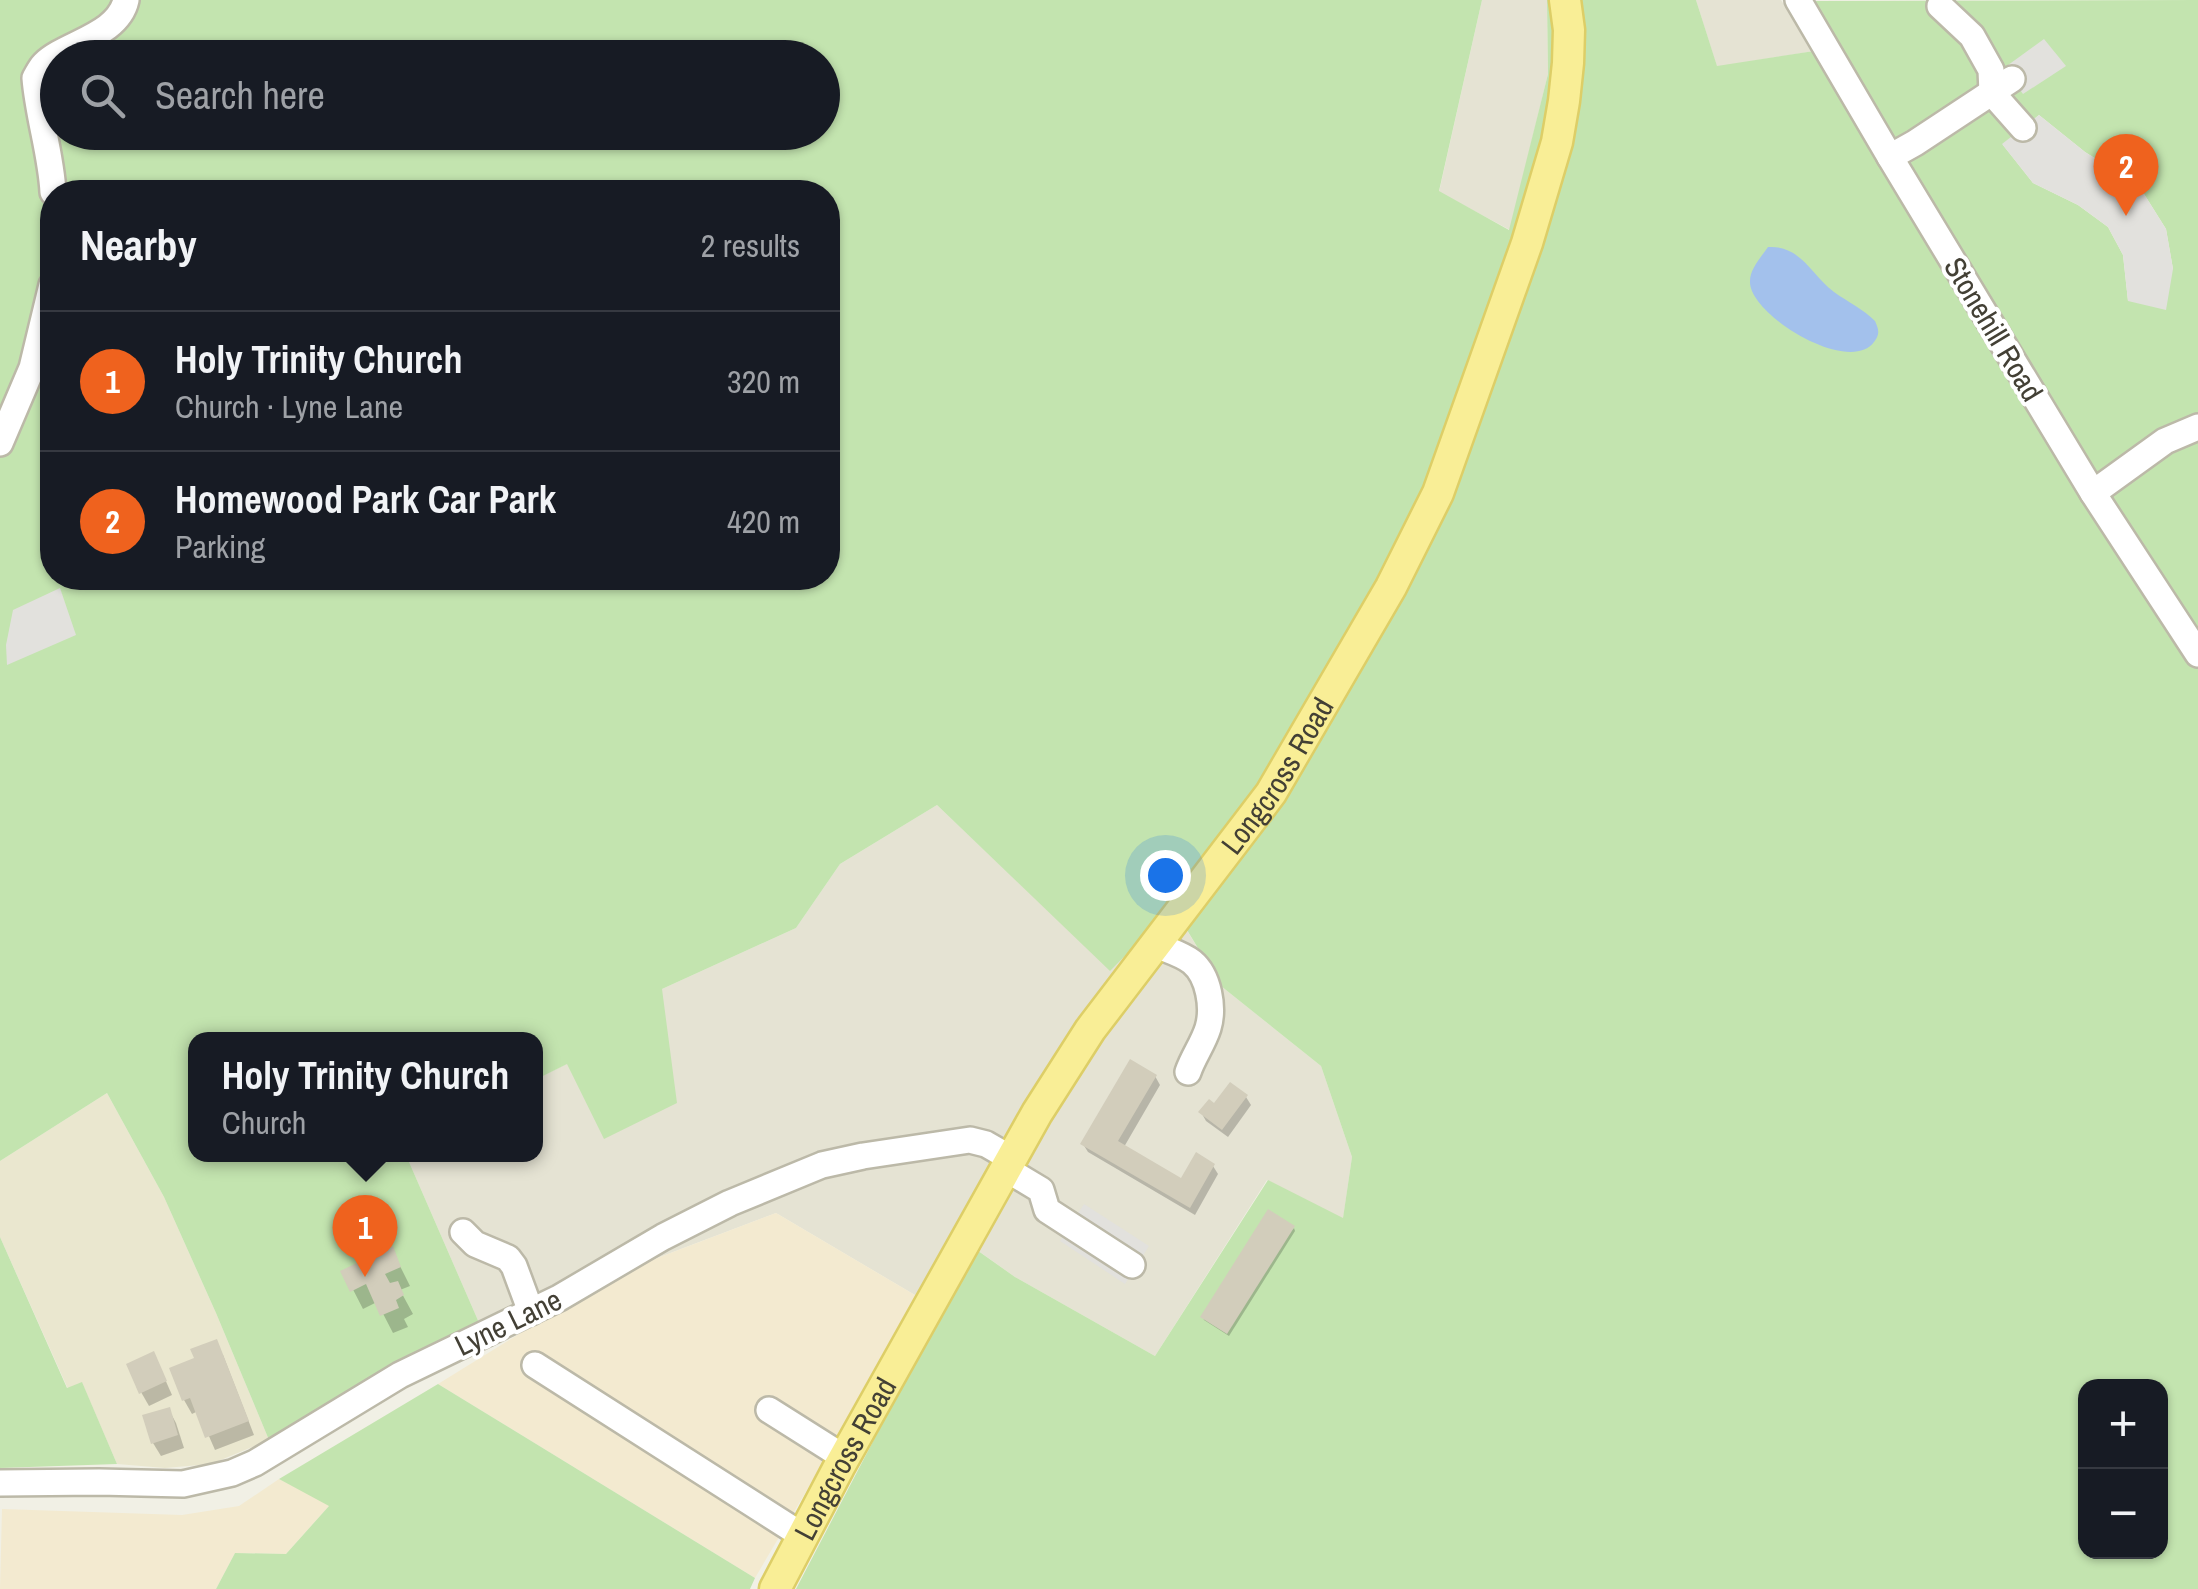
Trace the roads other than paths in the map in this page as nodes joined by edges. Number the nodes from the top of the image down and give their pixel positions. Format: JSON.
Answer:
{"nodes":[{"id":1,"x":126,"y":0,"type":"edge"},
{"id":2,"x":1566,"y":0,"type":"edge"},
{"id":3,"x":1798,"y":0,"type":"edge"},
{"id":4,"x":1940,"y":6,"type":"dead end"},
{"id":5,"x":88,"y":40,"type":"edge"},
{"id":6,"x":40,"y":70,"type":"edge"},
{"id":7,"x":2002,"y":86,"type":"junction"},
{"id":8,"x":40,"y":118,"type":"edge"},
{"id":9,"x":2024,"y":128,"type":"dead end"},
{"id":10,"x":47,"y":150,"type":"edge"},
{"id":11,"x":1890,"y":157,"type":"junction"},
{"id":12,"x":53,"y":180,"type":"edge"},
{"id":13,"x":40,"y":335,"type":"edge"},
{"id":14,"x":2198,"y":427,"type":"edge"},
{"id":15,"x":0,"y":442,"type":"edge"},
{"id":16,"x":2093,"y":494,"type":"junction"},
{"id":17,"x":2198,"y":654,"type":"edge"},
{"id":18,"x":1156,"y":945,"type":"junction"},
{"id":19,"x":1188,"y":1072,"type":"dead end"},
{"id":20,"x":1009,"y":1164,"type":"junction"},
{"id":21,"x":463,"y":1232,"type":"dead end"},
{"id":22,"x":1132,"y":1265,"type":"dead end"},
{"id":23,"x":531,"y":1312,"type":"junction"},
{"id":24,"x":535,"y":1366,"type":"dead end"},
{"id":25,"x":769,"y":1410,"type":"dead end"},
{"id":26,"x":844,"y":1458,"type":"junction"},
{"id":27,"x":0,"y":1484,"type":"edge"},
{"id":28,"x":803,"y":1536,"type":"junction"},
{"id":29,"x":775,"y":1589,"type":"edge"}],
"edges":[{"from":1,"to":5,"type":"street"},
{"from":2,"to":18,"type":"main road","name":"Longcross Road"},
{"from":3,"to":11,"type":"street","name":"Stonehill Road"},
{"from":4,"to":7,"type":"street"},
{"from":6,"to":8,"type":"street"},
{"from":7,"to":9,"type":"street"},
{"from":7,"to":11,"type":"street"},
{"from":10,"to":12,"type":"street"},
{"from":11,"to":16,"type":"street","name":"Stonehill Road"},
{"from":13,"to":15,"type":"street"},
{"from":14,"to":16,"type":"street"},
{"from":16,"to":17,"type":"street","name":"Stonehill Road"},
{"from":18,"to":19,"type":"street"},
{"from":18,"to":20,"type":"main road","name":"Longcross Road"},
{"from":20,"to":22,"type":"street","name":"Lyne Lane"},
{"from":20,"to":23,"type":"street","name":"Lyne Lane"},
{"from":20,"to":26,"type":"main road","name":"Longcross Road"},
{"from":21,"to":23,"type":"street"},
{"from":23,"to":27,"type":"street","name":"Lyne Lane"},
{"from":24,"to":28,"type":"street"},
{"from":25,"to":26,"type":"street"},
{"from":26,"to":28,"type":"main road","name":"Longcross Road"},
{"from":28,"to":29,"type":"main road","name":"Longcross Road"}]}
